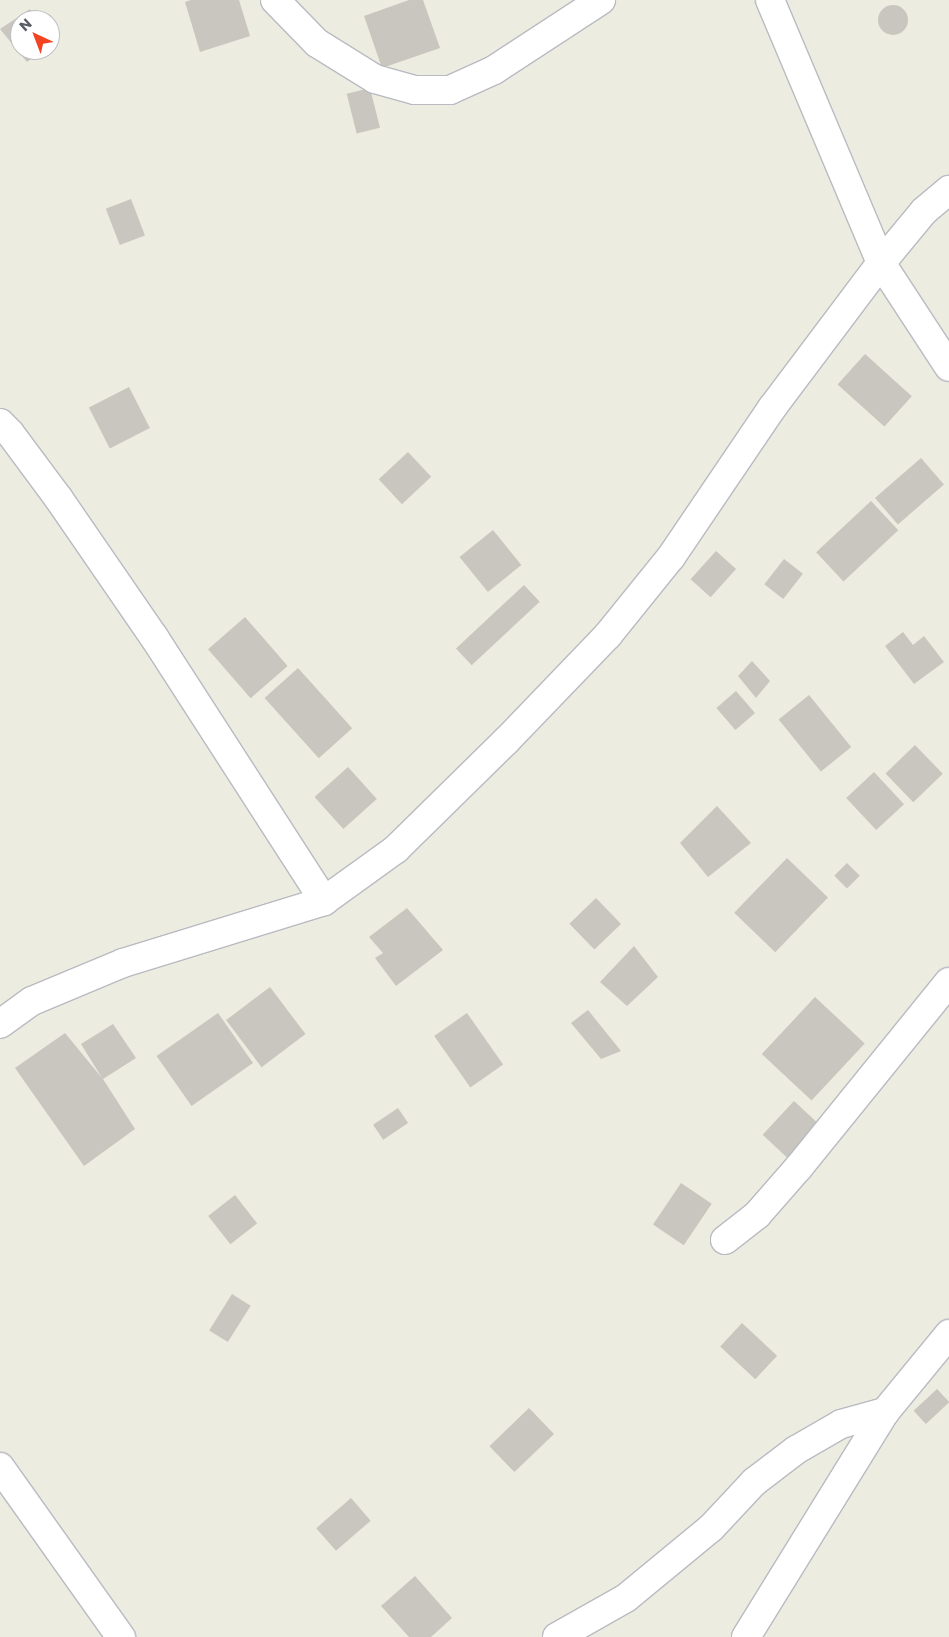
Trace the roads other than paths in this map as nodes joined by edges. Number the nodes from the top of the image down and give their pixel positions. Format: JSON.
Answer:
{"nodes":[{"id":1,"x":275,"y":0,"type":"edge"},
{"id":2,"x":601,"y":0,"type":"edge"},
{"id":3,"x":770,"y":0,"type":"edge"},
{"id":4,"x":949,"y":190,"type":"edge"},
{"id":5,"x":881,"y":263,"type":"junction"},
{"id":6,"x":949,"y":367,"type":"edge"},
{"id":7,"x":0,"y":423,"type":"edge"},
{"id":8,"x":324,"y":901,"type":"junction"},
{"id":9,"x":949,"y":982,"type":"edge"},
{"id":10,"x":0,"y":1024,"type":"edge"},
{"id":11,"x":725,"y":1240,"type":"dead end"},
{"id":12,"x":949,"y":1334,"type":"edge"},
{"id":13,"x":885,"y":1412,"type":"junction"},
{"id":14,"x":0,"y":1467,"type":"edge"},
{"id":15,"x":121,"y":1637,"type":"edge"},
{"id":16,"x":557,"y":1637,"type":"edge"},
{"id":17,"x":746,"y":1637,"type":"edge"}],
"edges":[{"from":1,"to":2,"type":"street"},
{"from":3,"to":5,"type":"street"},
{"from":4,"to":5,"type":"street"},
{"from":5,"to":6,"type":"street"},
{"from":5,"to":8,"type":"street"},
{"from":7,"to":8,"type":"street"},
{"from":8,"to":10,"type":"street"},
{"from":9,"to":11,"type":"street"},
{"from":12,"to":13,"type":"street"},
{"from":13,"to":16,"type":"street"},
{"from":13,"to":17,"type":"street"},
{"from":14,"to":15,"type":"street"}]}
